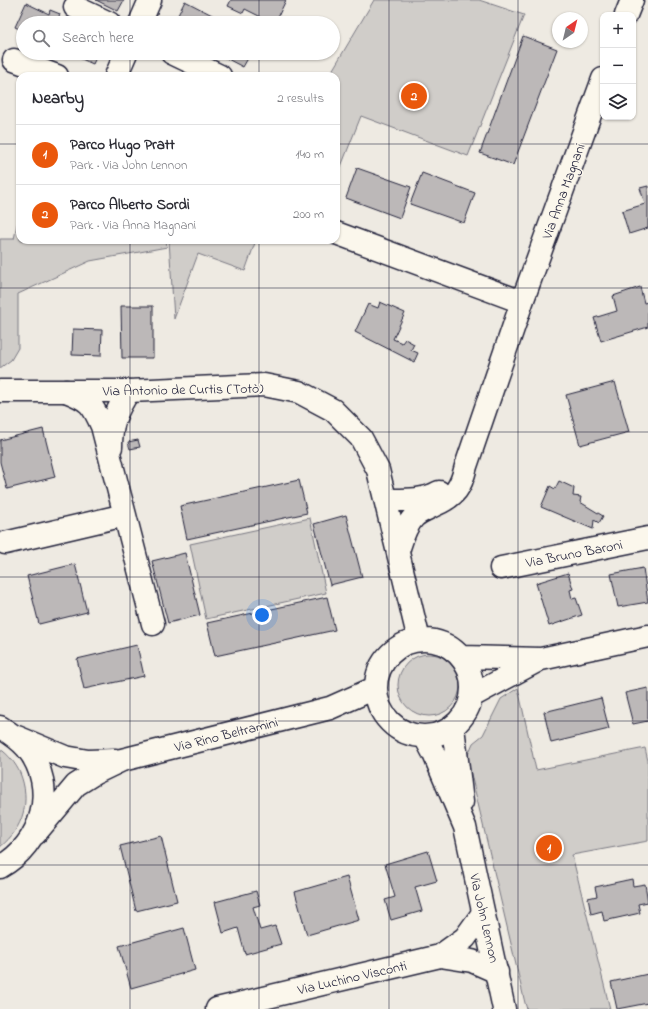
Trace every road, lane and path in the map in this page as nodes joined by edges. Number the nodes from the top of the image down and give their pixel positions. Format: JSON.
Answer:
{"nodes":[{"id":1,"x":150,"y":0,"type":"edge"},
{"id":2,"x":632,"y":0,"type":"edge"},
{"id":3,"x":76,"y":7,"type":"dead end"},
{"id":4,"x":627,"y":12,"type":"edge"},
{"id":5,"x":95,"y":16,"type":"edge"},
{"id":6,"x":143,"y":16,"type":"edge"},
{"id":7,"x":14,"y":60,"type":"dead end"},
{"id":8,"x":123,"y":60,"type":"edge"},
{"id":9,"x":187,"y":60,"type":"edge"},
{"id":10,"x":46,"y":72,"type":"edge"},
{"id":11,"x":118,"y":72,"type":"edge"},
{"id":12,"x":212,"y":72,"type":"edge"},
{"id":13,"x":601,"y":84,"type":"edge"},
{"id":14,"x":340,"y":234,"type":"edge"},
{"id":15,"x":522,"y":302,"type":"junction"},
{"id":16,"x":0,"y":391,"type":"edge"},
{"id":17,"x":66,"y":391,"type":"junction"},
{"id":18,"x":120,"y":391,"type":"junction"},
{"id":19,"x":102,"y":426,"type":"junction"},
{"id":20,"x":111,"y":458,"type":"junction"},
{"id":21,"x":466,"y":466,"type":"junction"},
{"id":22,"x":386,"y":500,"type":"junction"},
{"id":23,"x":125,"y":514,"type":"junction"},
{"id":24,"x":648,"y":538,"type":"edge"},
{"id":25,"x":5,"y":544,"type":"dead end"},
{"id":26,"x":398,"y":551,"type":"junction"},
{"id":27,"x":501,"y":568,"type":"dead end"},
{"id":28,"x":153,"y":624,"type":"dead end"},
{"id":29,"x":648,"y":636,"type":"edge"},
{"id":30,"x":419,"y":640,"type":"junction"},
{"id":31,"x":462,"y":657,"type":"junction"},
{"id":32,"x":542,"y":659,"type":"junction"},
{"id":33,"x":375,"y":688,"type":"junction"},
{"id":34,"x":472,"y":696,"type":"junction"},
{"id":35,"x":330,"y":708,"type":"junction"},
{"id":36,"x":382,"y":711,"type":"junction"},
{"id":37,"x":453,"y":728,"type":"junction"},
{"id":38,"x":7,"y":732,"type":"edge"},
{"id":39,"x":425,"y":737,"type":"junction"},
{"id":40,"x":122,"y":760,"type":"junction"},
{"id":41,"x":465,"y":828,"type":"junction"},
{"id":42,"x":35,"y":834,"type":"junction"},
{"id":43,"x":0,"y":867,"type":"edge"},
{"id":44,"x":483,"y":913,"type":"junction"},
{"id":45,"x":440,"y":956,"type":"junction"},
{"id":46,"x":497,"y":972,"type":"junction"},
{"id":47,"x":217,"y":1009,"type":"edge"},
{"id":48,"x":504,"y":1009,"type":"edge"}],
"edges":[{"from":1,"to":6,"type":"street"},
{"from":2,"to":4,"type":"street"},
{"from":3,"to":5,"type":"street"},
{"from":7,"to":10,"type":"street"},
{"from":8,"to":11,"type":"street"},
{"from":9,"to":12,"type":"street"},
{"from":13,"to":15,"type":"street","name":"Via Anna Magnani"},
{"from":14,"to":15,"type":"street"},
{"from":15,"to":21,"type":"street","name":"Via Anna Magnani"},
{"from":16,"to":17,"type":"street","name":"Via Antonio de Curtis (Totò)"},
{"from":17,"to":18,"type":"street","name":"Via Antonio de Curtis (Totò)"},
{"from":17,"to":19,"type":"street"},
{"from":18,"to":19,"type":"street"},
{"from":18,"to":20,"type":"street"},
{"from":18,"to":22,"type":"street","name":"Via Antonio de Curtis (Totò)"},
{"from":19,"to":20,"type":"street"},
{"from":20,"to":23,"type":"street"},
{"from":21,"to":22,"type":"street","name":"Via Anna Magnani"},
{"from":21,"to":26,"type":"street","name":"Via Anna Magnani"},
{"from":22,"to":26,"type":"street","name":"Via Antonio de Curtis (Totò)"},
{"from":23,"to":25,"type":"street"},
{"from":23,"to":28,"type":"street"},
{"from":24,"to":27,"type":"street","name":"Via Bruno Baroni"},
{"from":26,"to":30,"type":"street","name":"Via Antonio de Curtis (Totò)"},
{"from":29,"to":32,"type":"street"},
{"from":30,"to":31,"type":"street"},
{"from":30,"to":33,"type":"street"},
{"from":31,"to":32,"type":"street"},
{"from":31,"to":34,"type":"street"},
{"from":32,"to":34,"type":"street"},
{"from":33,"to":35,"type":"street","name":"Via Rino Beltramini"},
{"from":33,"to":36,"type":"street"},
{"from":34,"to":37,"type":"street"},
{"from":35,"to":36,"type":"street","name":"Via Rino Beltramini"},
{"from":35,"to":40,"type":"street","name":"Via Rino Beltramini"},
{"from":36,"to":39,"type":"street"},
{"from":37,"to":39,"type":"street"},
{"from":37,"to":41,"type":"street","name":"Via John Lennon"},
{"from":38,"to":40,"type":"street","name":"Via Rino Beltramini"},
{"from":38,"to":42,"type":"street"},
{"from":39,"to":41,"type":"street","name":"Via John Lennon"},
{"from":40,"to":42,"type":"street","name":"Via Rino Beltramini"},
{"from":41,"to":44,"type":"street","name":"Via John Lennon"},
{"from":42,"to":43,"type":"street"},
{"from":44,"to":45,"type":"street","name":"Via Luchino Visconti"},
{"from":44,"to":46,"type":"street","name":"Via John Lennon"},
{"from":45,"to":46,"type":"street","name":"Via Luchino Visconti"},
{"from":45,"to":47,"type":"street","name":"Via Luchino Visconti"},
{"from":46,"to":48,"type":"street","name":"Via John Lennon"}]}
